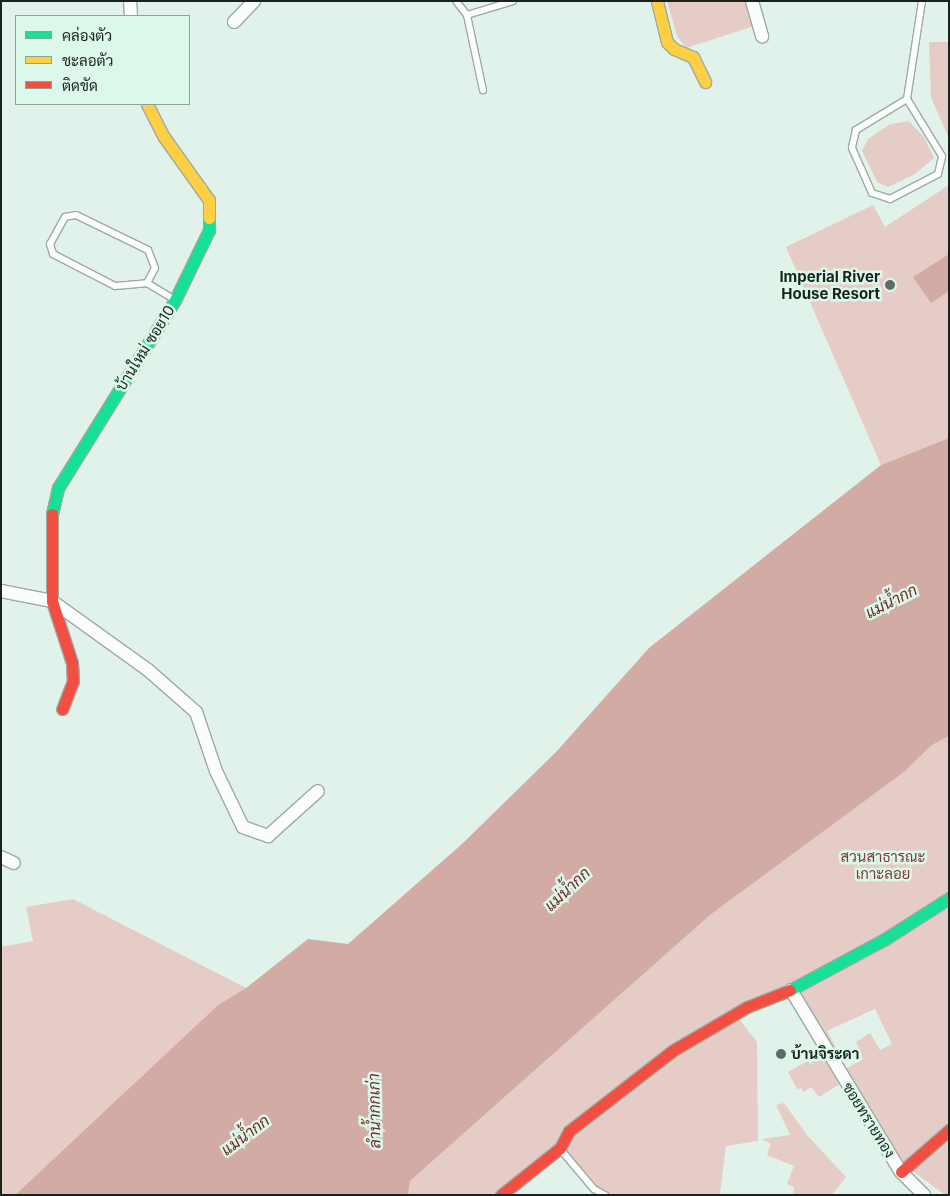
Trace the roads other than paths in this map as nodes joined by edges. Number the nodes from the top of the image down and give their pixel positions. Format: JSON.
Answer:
{"nodes":[{"id":1,"x":130,"y":1,"type":"edge"},
{"id":2,"x":254,"y":1,"type":"edge"},
{"id":3,"x":456,"y":1,"type":"edge"},
{"id":4,"x":513,"y":1,"type":"edge"},
{"id":5,"x":657,"y":1,"type":"edge"},
{"id":6,"x":752,"y":1,"type":"edge"},
{"id":7,"x":922,"y":1,"type":"edge"},
{"id":8,"x":131,"y":15,"type":"edge"},
{"id":9,"x":467,"y":15,"type":"junction"},
{"id":10,"x":234,"y":22,"type":"dead end"},
{"id":11,"x":762,"y":37,"type":"dead end"},
{"id":12,"x":706,"y":82,"type":"dead end"},
{"id":13,"x":483,"y":90,"type":"dead end"},
{"id":14,"x":907,"y":98,"type":"junction"},
{"id":15,"x":147,"y":105,"type":"edge"},
{"id":16,"x":148,"y":284,"type":"junction"},
{"id":17,"x":175,"y":300,"type":"junction"},
{"id":18,"x":1,"y":591,"type":"edge"},
{"id":19,"x":52,"y":601,"type":"junction"},
{"id":20,"x":62,"y":709,"type":"dead end"},
{"id":21,"x":318,"y":791,"type":"dead end"},
{"id":22,"x":1,"y":857,"type":"edge"},
{"id":23,"x":14,"y":863,"type":"dead end"},
{"id":24,"x":949,"y":898,"type":"edge"},
{"id":25,"x":791,"y":990,"type":"junction"},
{"id":26,"x":949,"y":1130,"type":"edge"},
{"id":27,"x":560,"y":1148,"type":"junction"},
{"id":28,"x":901,"y":1172,"type":"junction"},
{"id":29,"x":501,"y":1195,"type":"edge"},
{"id":30,"x":605,"y":1195,"type":"edge"},
{"id":31,"x":924,"y":1195,"type":"edge"}],
"edges":[{"from":1,"to":8,"type":"street"},
{"from":2,"to":10,"type":"street"},
{"from":3,"to":9,"type":"lane"},
{"from":4,"to":9,"type":"lane"},
{"from":5,"to":12,"type":"street"},
{"from":6,"to":11,"type":"street"},
{"from":7,"to":14,"type":"lane"},
{"from":9,"to":13,"type":"lane"},
{"from":14,"to":14,"type":"lane"},
{"from":15,"to":17,"type":"street","name":"บ้านใหม่ ซอย10"},
{"from":16,"to":16,"type":"lane"},
{"from":16,"to":17,"type":"lane"},
{"from":17,"to":19,"type":"street","name":"บ้านใหม่ ซอย10"},
{"from":18,"to":19,"type":"street"},
{"from":19,"to":20,"type":"street","name":"บ้านใหม่ ซอย10"},
{"from":19,"to":21,"type":"street"},
{"from":22,"to":23,"type":"street"},
{"from":24,"to":25,"type":"street"},
{"from":25,"to":27,"type":"street"},
{"from":25,"to":28,"type":"street","name":"ซอยทรายทอง"},
{"from":26,"to":28,"type":"street"},
{"from":27,"to":29,"type":"street"},
{"from":27,"to":30,"type":"lane"},
{"from":28,"to":31,"type":"street","name":"ซอยทรายทอง"}]}
